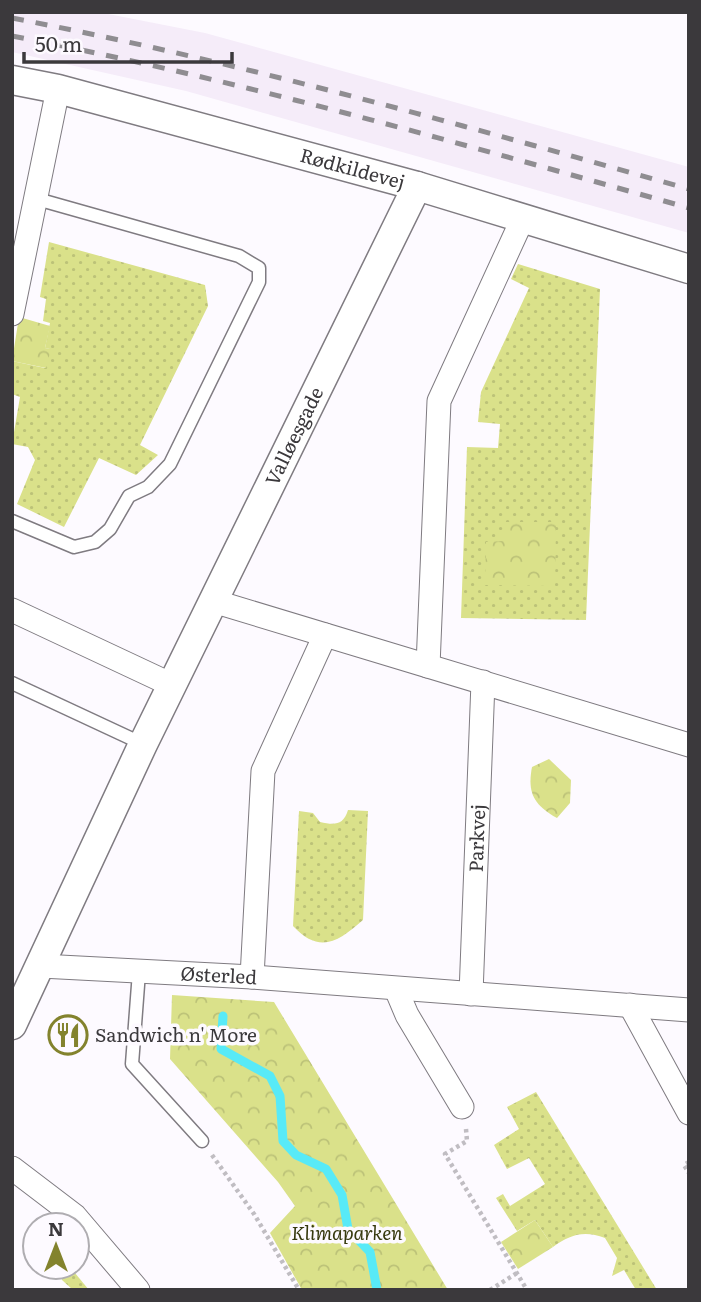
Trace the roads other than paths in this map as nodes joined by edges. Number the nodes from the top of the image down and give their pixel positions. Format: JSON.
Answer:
{"nodes":[{"id":1,"x":12,"y":80,"type":"edge"},
{"id":2,"x":58,"y":89,"type":"junction"},
{"id":3,"x":417,"y":186,"type":"junction"},
{"id":4,"x":37,"y":199,"type":"junction"},
{"id":5,"x":523,"y":218,"type":"junction"},
{"id":6,"x":689,"y":269,"type":"edge"},
{"id":7,"x":12,"y":314,"type":"edge"},
{"id":8,"x":12,"y":521,"type":"edge"},
{"id":9,"x":213,"y":601,"type":"junction"},
{"id":10,"x":12,"y":610,"type":"edge"},
{"id":11,"x":325,"y":635,"type":"junction"},
{"id":12,"x":428,"y":666,"type":"junction"},
{"id":13,"x":483,"y":682,"type":"junction"},
{"id":14,"x":12,"y":683,"type":"edge"},
{"id":15,"x":172,"y":685,"type":"junction"},
{"id":16,"x":143,"y":744,"type":"junction"},
{"id":17,"x":689,"y":745,"type":"edge"},
{"id":18,"x":41,"y":966,"type":"junction"},
{"id":19,"x":139,"y":972,"type":"junction"},
{"id":20,"x":252,"y":977,"type":"junction"},
{"id":21,"x":396,"y":989,"type":"junction"},
{"id":22,"x":471,"y":994,"type":"junction"},
{"id":23,"x":630,"y":1005,"type":"junction"},
{"id":24,"x":689,"y":1010,"type":"edge"},
{"id":25,"x":12,"y":1025,"type":"edge"},
{"id":26,"x":462,"y":1107,"type":"road end"},
{"id":27,"x":689,"y":1113,"type":"edge"},
{"id":28,"x":202,"y":1141,"type":"road end"},
{"id":29,"x":12,"y":1168,"type":"edge"},
{"id":30,"x":138,"y":1290,"type":"edge"}],
"edges":[{"from":1,"to":2,"type":"street","name":"Rødkildevej"},
{"from":2,"to":3,"type":"street","name":"Rødkildevej"},
{"from":2,"to":4,"type":"street"},
{"from":3,"to":5,"type":"street","name":"Rødkildevej"},
{"from":3,"to":9,"type":"street","name":"Valløesgade"},
{"from":4,"to":7,"type":"street"},
{"from":4,"to":8,"type":"lane"},
{"from":5,"to":6,"type":"street","name":"Rødkildevej"},
{"from":5,"to":12,"type":"street"},
{"from":9,"to":11,"type":"street"},
{"from":9,"to":15,"type":"street","name":"Valløesgade"},
{"from":10,"to":15,"type":"street"},
{"from":11,"to":12,"type":"street"},
{"from":11,"to":20,"type":"street"},
{"from":12,"to":13,"type":"street"},
{"from":13,"to":17,"type":"street"},
{"from":13,"to":22,"type":"street","name":"Parkvej"},
{"from":14,"to":16,"type":"lane"},
{"from":15,"to":16,"type":"street","name":"Valløesgade"},
{"from":16,"to":18,"type":"street","name":"Valløesgade"},
{"from":18,"to":19,"type":"street","name":"Østerled"},
{"from":18,"to":25,"type":"street","name":"Valløesgade"},
{"from":19,"to":20,"type":"street","name":"Østerled"},
{"from":19,"to":28,"type":"lane"},
{"from":20,"to":21,"type":"street","name":"Østerled"},
{"from":21,"to":22,"type":"street","name":"Østerled"},
{"from":21,"to":26,"type":"street"},
{"from":22,"to":23,"type":"street","name":"Østerled"},
{"from":23,"to":24,"type":"street","name":"Østerled"},
{"from":23,"to":27,"type":"street"},
{"from":29,"to":30,"type":"street"}]}
